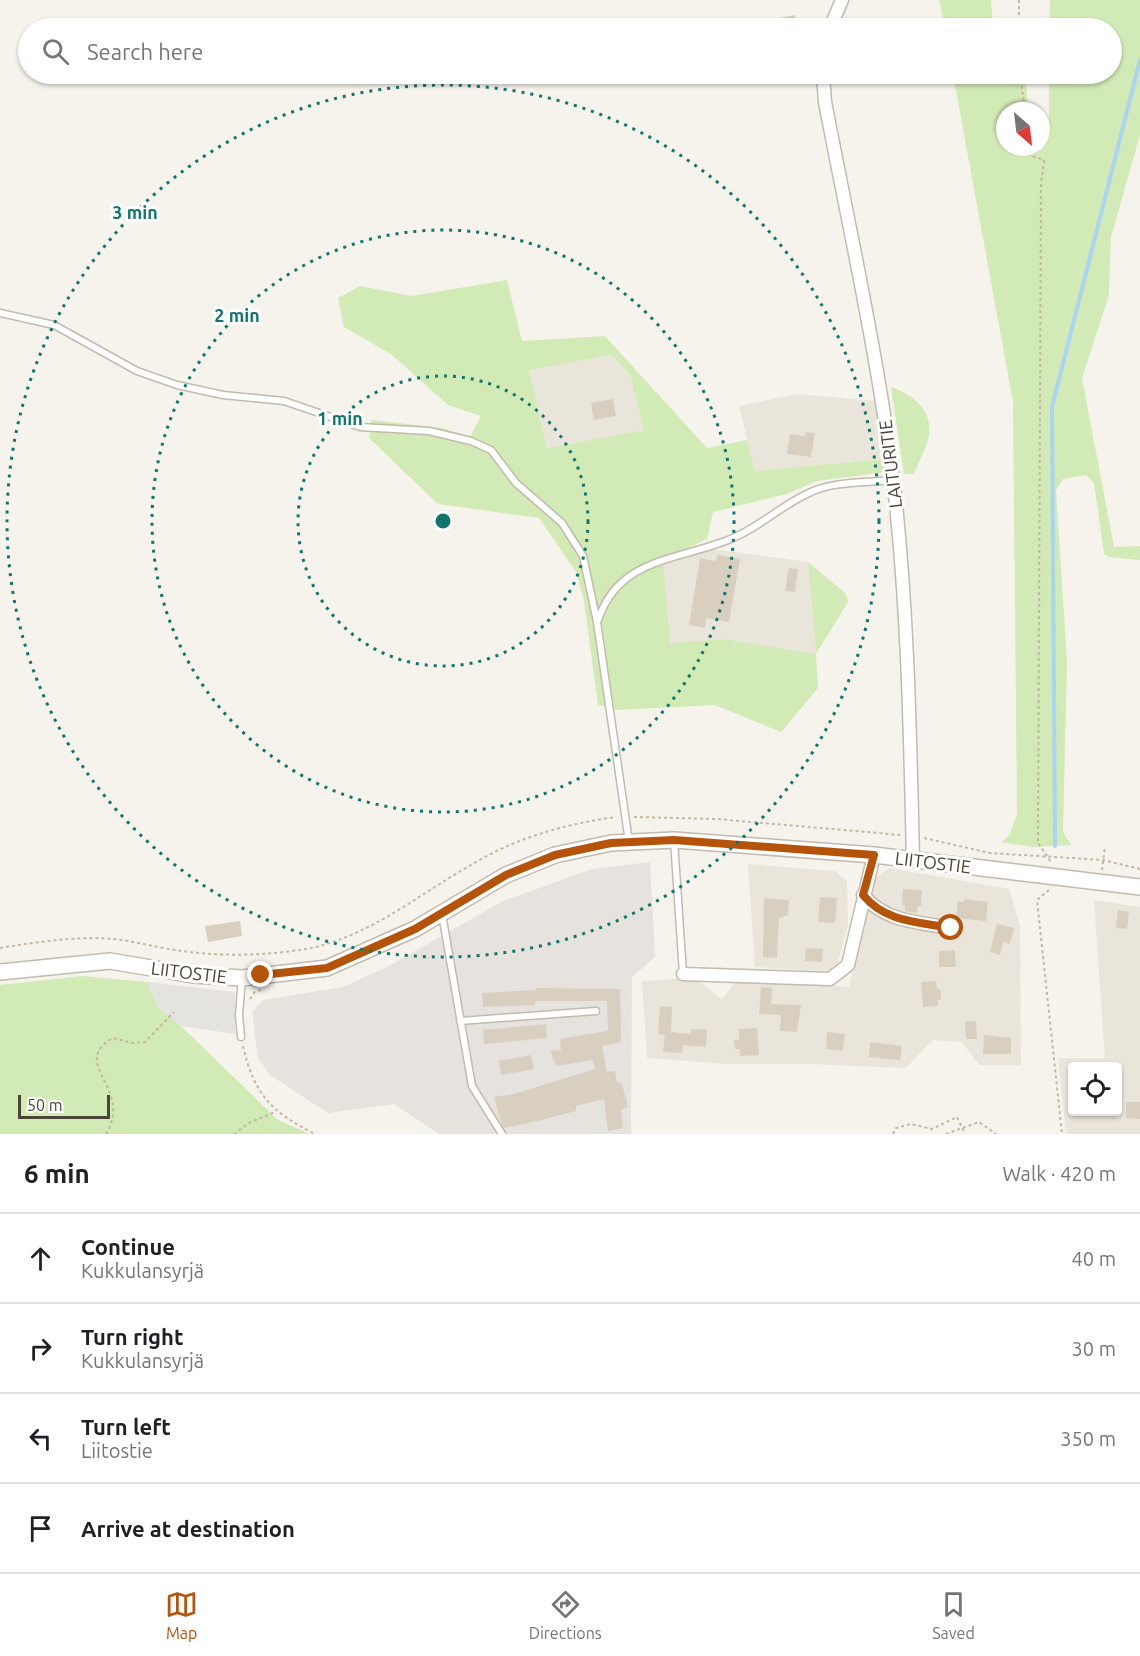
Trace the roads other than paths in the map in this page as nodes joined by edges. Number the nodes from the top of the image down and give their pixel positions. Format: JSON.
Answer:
{"nodes":[{"id":1,"x":842,"y":0,"type":"edge"},
{"id":2,"x":834,"y":18,"type":"edge"},
{"id":3,"x":824,"y":84,"type":"edge"},
{"id":4,"x":0,"y":313,"type":"edge"},
{"id":5,"x":893,"y":480,"type":"junction"},
{"id":6,"x":597,"y":622,"type":"junction"},
{"id":7,"x":674,"y":840,"type":"junction"},
{"id":8,"x":629,"y":842,"type":"junction"},
{"id":9,"x":874,"y":855,"type":"junction"},
{"id":10,"x":913,"y":860,"type":"junction"},
{"id":11,"x":1140,"y":886,"type":"edge"},
{"id":12,"x":863,"y":895,"type":"junction"},
{"id":13,"x":442,"y":913,"type":"junction"},
{"id":14,"x":951,"y":928,"type":"dead end"},
{"id":15,"x":0,"y":972,"type":"edge"},
{"id":16,"x":683,"y":974,"type":"joint"},
{"id":17,"x":242,"y":978,"type":"junction"},
{"id":18,"x":596,"y":1011,"type":"dead end"},
{"id":19,"x":460,"y":1021,"type":"junction"},
{"id":20,"x":241,"y":1037,"type":"road end"},
{"id":21,"x":502,"y":1134,"type":"edge"}],
"edges":[{"from":1,"to":2,"type":"street"},
{"from":3,"to":5,"type":"street","name":"LAITURITIE"},
{"from":4,"to":6,"type":"lane"},
{"from":5,"to":6,"type":"lane"},
{"from":5,"to":10,"type":"street","name":"LAITURITIE"},
{"from":6,"to":8,"type":"lane"},
{"from":7,"to":8,"type":"street","name":"LIITOSTIE"},
{"from":7,"to":9,"type":"street","name":"LIITOSTIE"},
{"from":7,"to":16,"type":"lane"},
{"from":8,"to":13,"type":"street","name":"LIITOSTIE"},
{"from":9,"to":10,"type":"street","name":"LIITOSTIE"},
{"from":9,"to":12,"type":"street"},
{"from":10,"to":11,"type":"street","name":"LIITOSTIE"},
{"from":12,"to":14,"type":"street"},
{"from":12,"to":16,"type":"street"},
{"from":13,"to":17,"type":"street","name":"LIITOSTIE"},
{"from":13,"to":19,"type":"lane"},
{"from":15,"to":17,"type":"street","name":"LIITOSTIE"},
{"from":17,"to":20,"type":"lane"},
{"from":18,"to":19,"type":"lane"},
{"from":19,"to":21,"type":"lane"}]}
